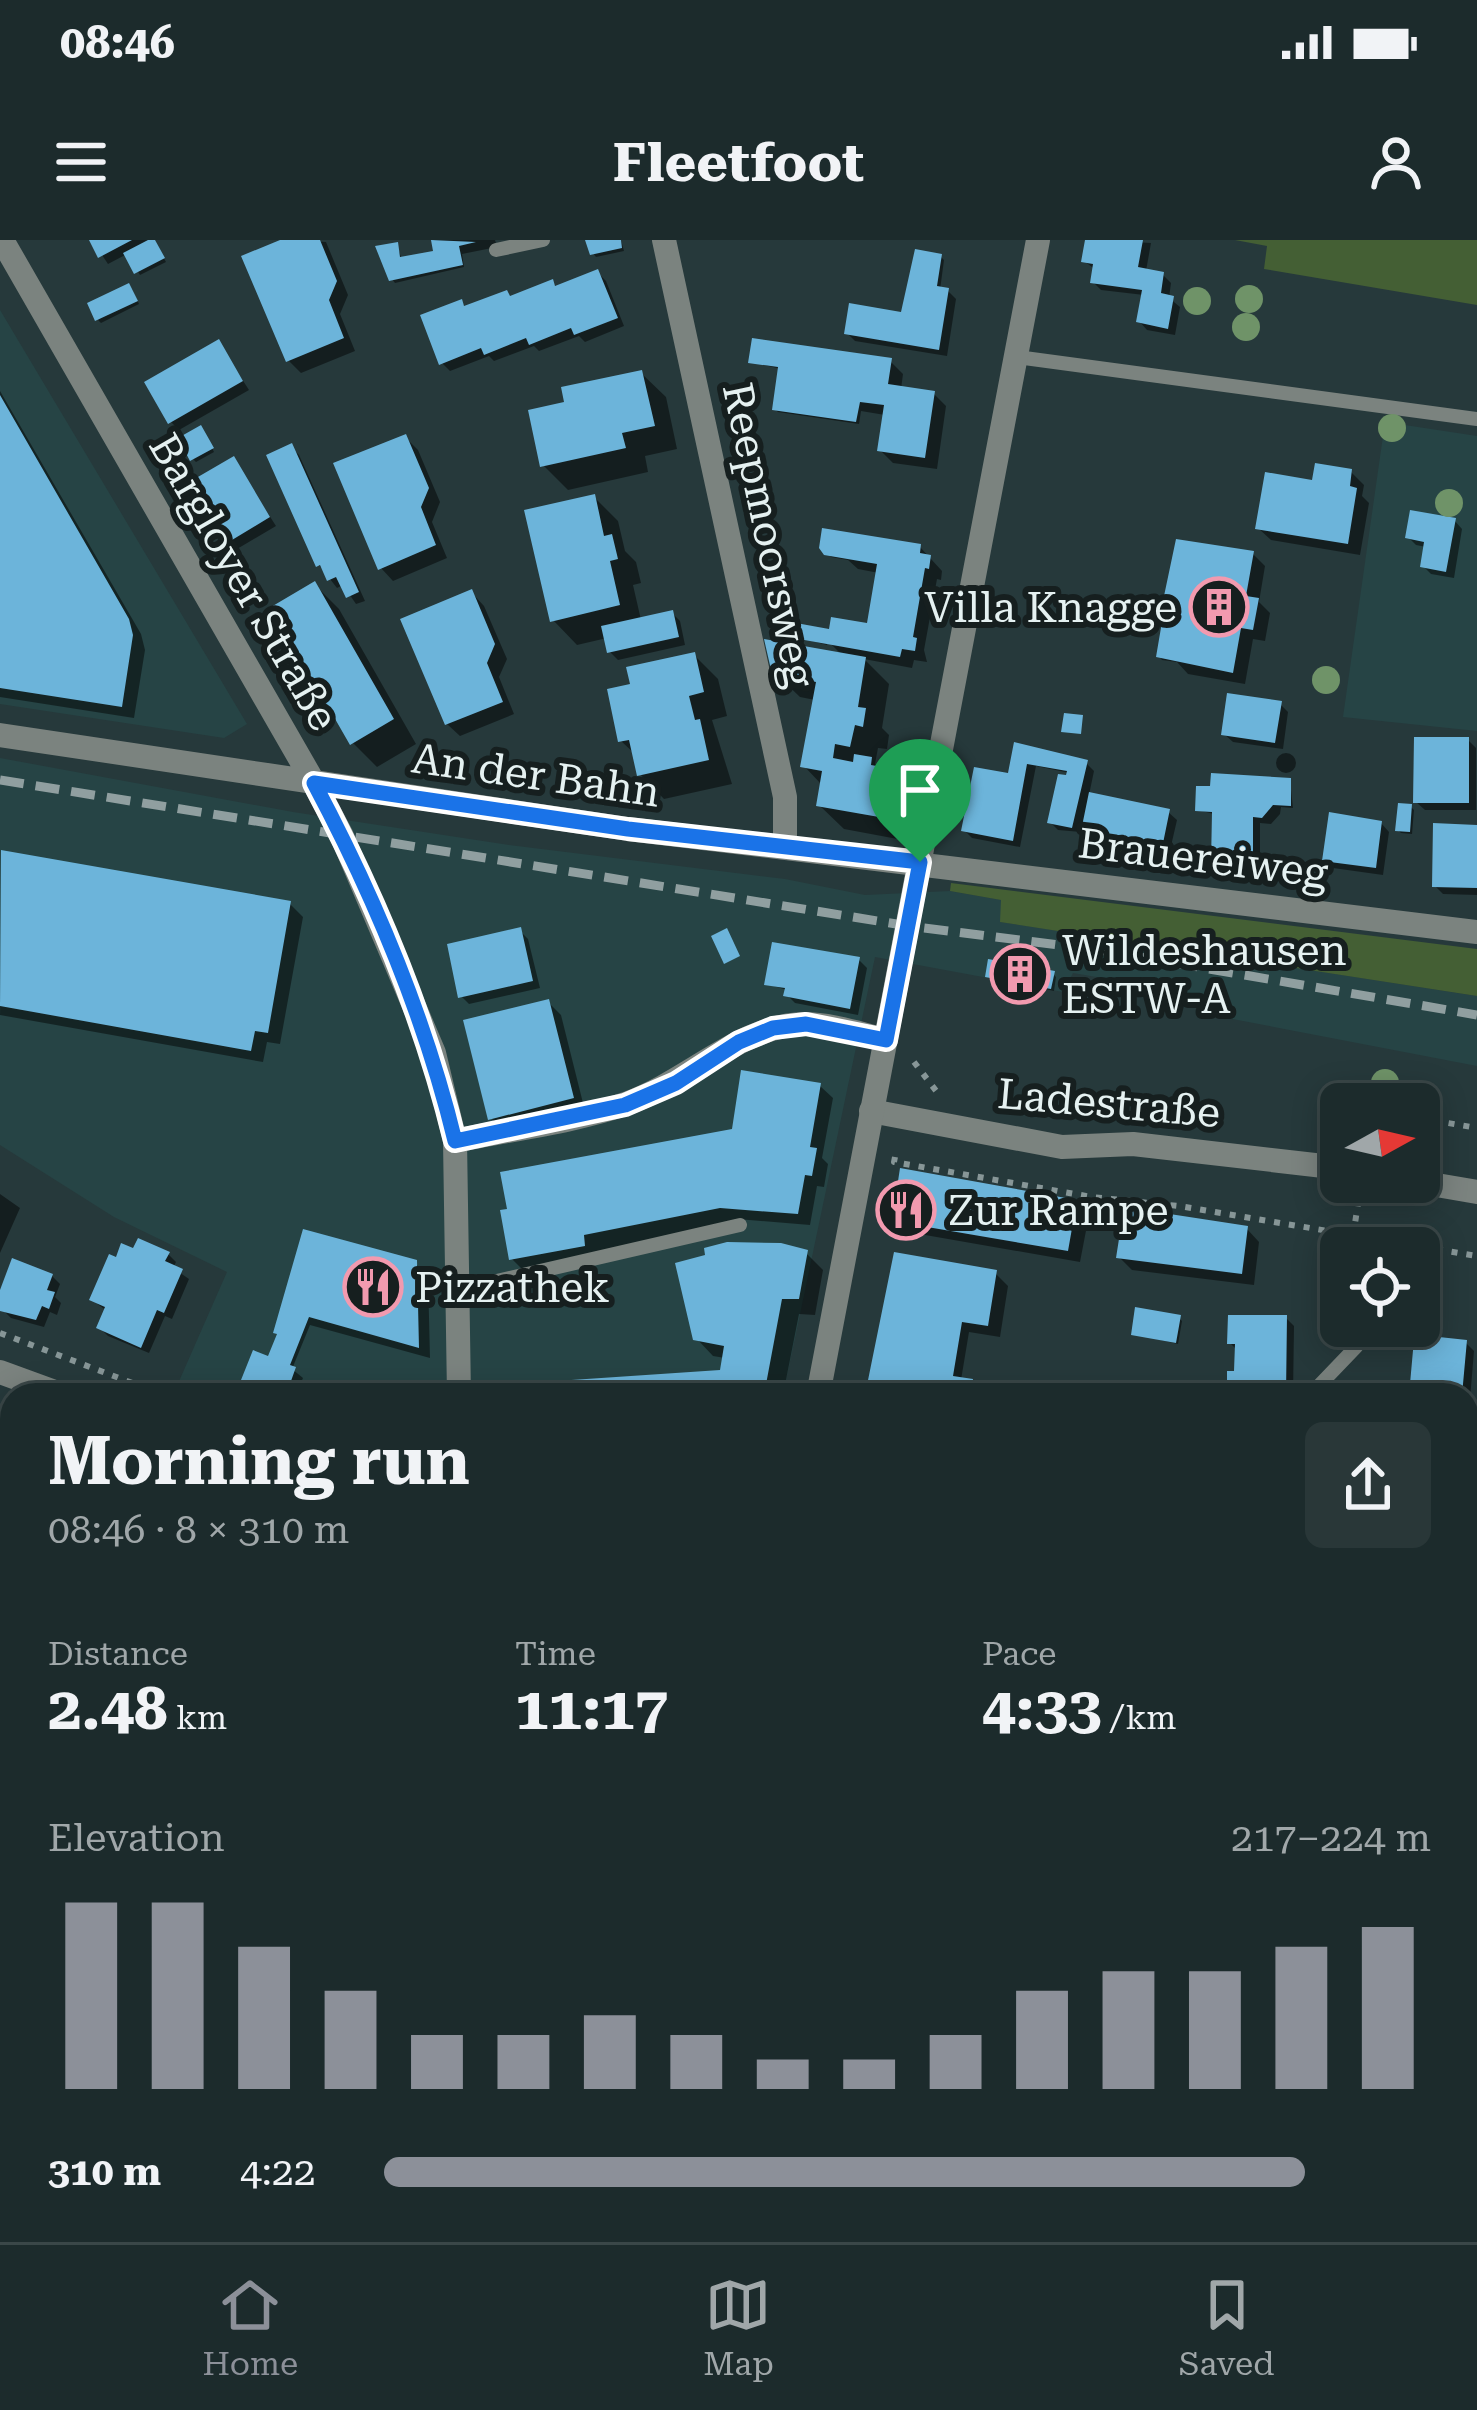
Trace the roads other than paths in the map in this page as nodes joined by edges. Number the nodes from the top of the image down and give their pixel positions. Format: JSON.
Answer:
{"nodes":[{"id":1,"x":2,"y":240,"type":"edge"},
{"id":2,"x":543,"y":240,"type":"edge"},
{"id":3,"x":664,"y":240,"type":"edge"},
{"id":4,"x":1038,"y":240,"type":"edge"},
{"id":5,"x":496,"y":250,"type":"dead end"},
{"id":6,"x":1016,"y":357,"type":"junction"},
{"id":7,"x":1477,"y":419,"type":"edge"},
{"id":8,"x":0,"y":735,"type":"edge"},
{"id":9,"x":314,"y":783,"type":"junction"},
{"id":10,"x":785,"y":847,"type":"junction"},
{"id":11,"x":920,"y":862,"type":"junction"},
{"id":12,"x":1477,"y":932,"type":"edge"},
{"id":13,"x":886,"y":1040,"type":"junction"},
{"id":14,"x":871,"y":1111,"type":"junction"},
{"id":15,"x":455,"y":1141,"type":"junction"},
{"id":16,"x":1320,"y":1166,"type":"edge"},
{"id":17,"x":1440,"y":1186,"type":"edge"},
{"id":18,"x":1477,"y":1192,"type":"edge"},
{"id":19,"x":740,"y":1225,"type":"dead end"},
{"id":20,"x":458,"y":1290,"type":"junction"},
{"id":21,"x":1355,"y":1347,"type":"edge"},
{"id":22,"x":0,"y":1372,"type":"edge"},
{"id":23,"x":30,"y":1383,"type":"edge"},
{"id":24,"x":460,"y":1383,"type":"edge"},
{"id":25,"x":820,"y":1383,"type":"edge"},
{"id":26,"x":1321,"y":1383,"type":"edge"}],
"edges":[{"from":1,"to":9,"type":"street","name":"Bargloyer Straße"},
{"from":2,"to":5,"type":"lane"},
{"from":3,"to":10,"type":"street","name":"Reepmoorsweg"},
{"from":4,"to":6,"type":"street"},
{"from":6,"to":7,"type":"lane"},
{"from":6,"to":11,"type":"street"},
{"from":8,"to":9,"type":"street","name":"An der Bahn"},
{"from":9,"to":10,"type":"street","name":"An der Bahn"},
{"from":9,"to":15,"type":"street","name":"Bargloyer Straße"},
{"from":10,"to":11,"type":"street","name":"An der Bahn"},
{"from":11,"to":12,"type":"street","name":"Brauereiweg"},
{"from":11,"to":13,"type":"street"},
{"from":13,"to":14,"type":"street"},
{"from":13,"to":15,"type":"street"},
{"from":14,"to":16,"type":"street","name":"Ladestraße"},
{"from":14,"to":25,"type":"street"},
{"from":15,"to":20,"type":"street","name":"Bargloyer Straße"},
{"from":17,"to":18,"type":"street"},
{"from":19,"to":20,"type":"lane"},
{"from":20,"to":24,"type":"street","name":"Bargloyer Straße"},
{"from":21,"to":26,"type":"lane"},
{"from":22,"to":23,"type":"street"}]}
